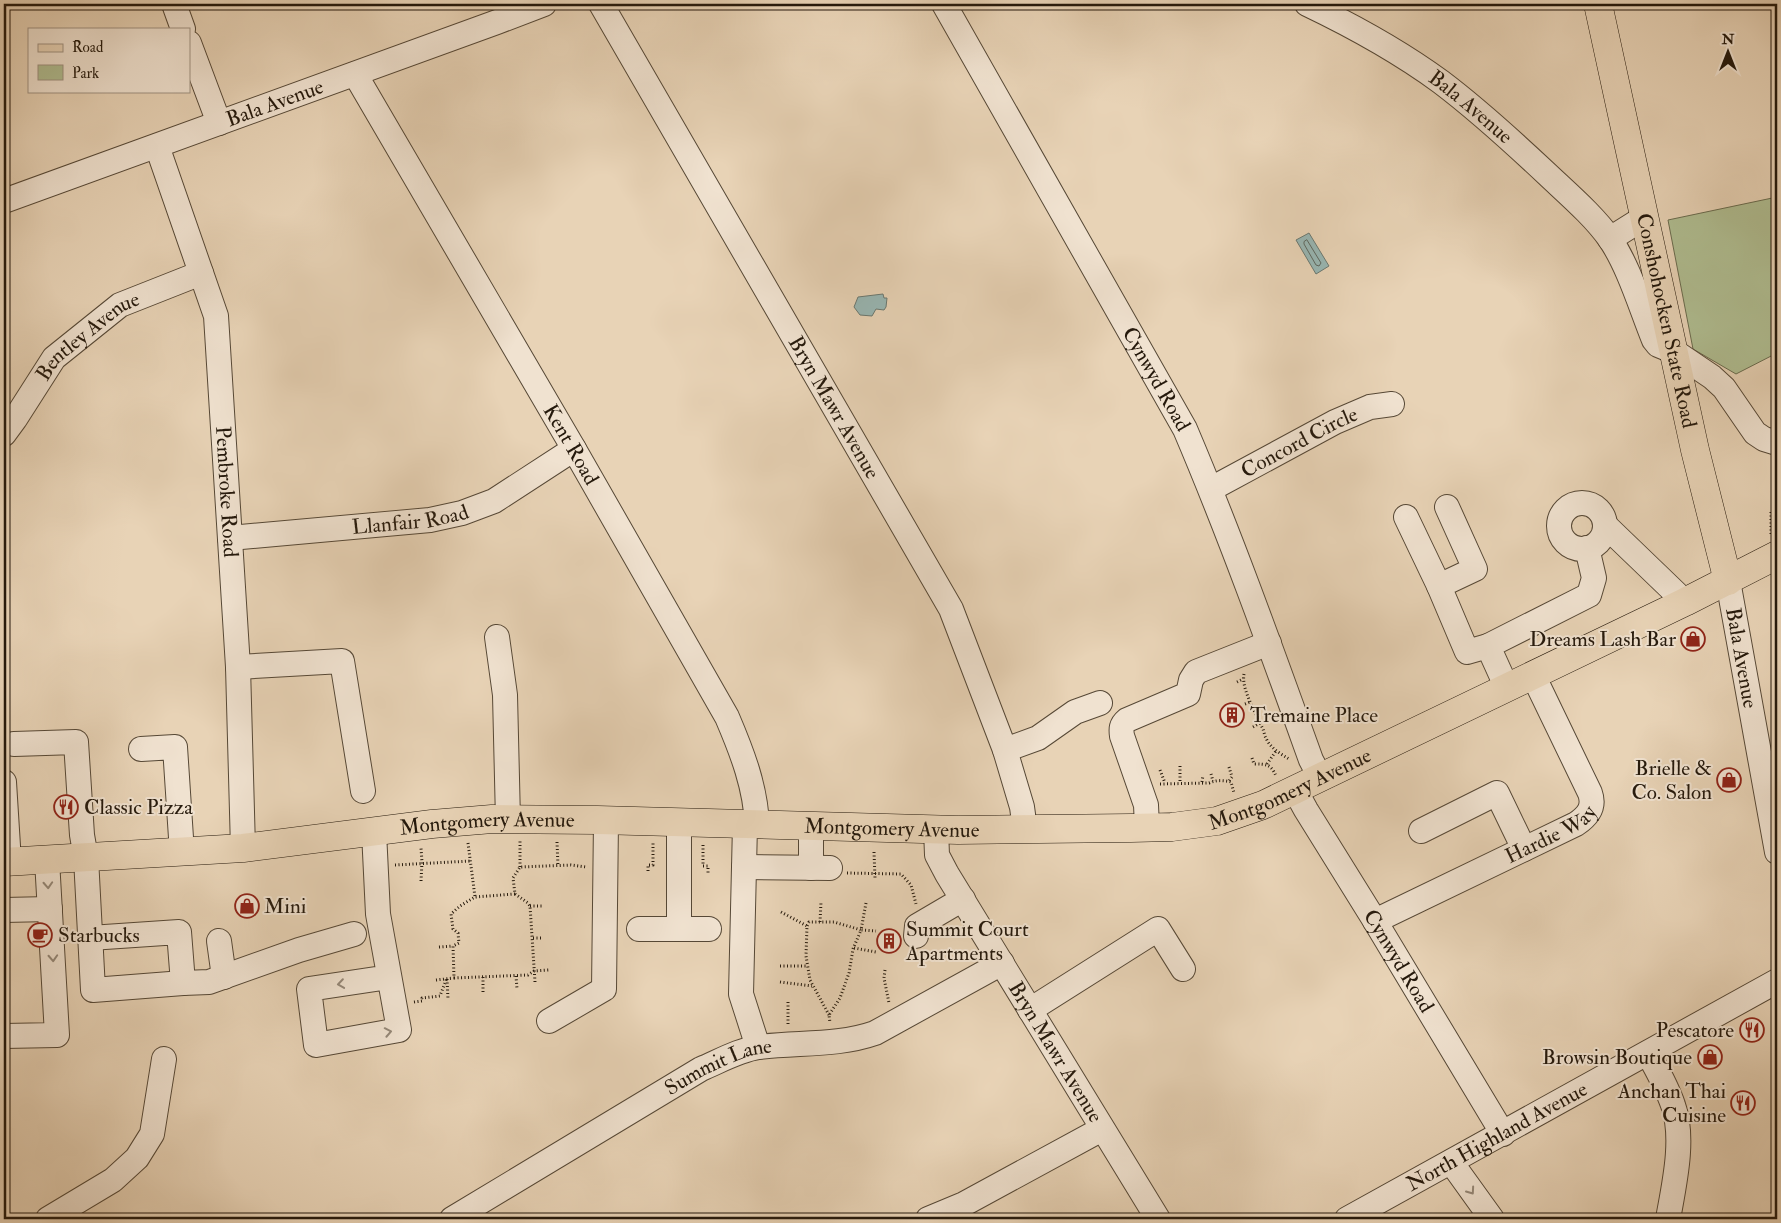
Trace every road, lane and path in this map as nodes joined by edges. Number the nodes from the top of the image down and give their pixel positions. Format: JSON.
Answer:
{"nodes":[{"id":1,"x":174,"y":4,"type":"edge"},
{"id":2,"x":601,"y":4,"type":"edge"},
{"id":3,"x":944,"y":4,"type":"edge"},
{"id":4,"x":1307,"y":4,"type":"edge"},
{"id":5,"x":1598,"y":4,"type":"edge"},
{"id":6,"x":528,"y":6,"type":"edge"},
{"id":7,"x":183,"y":28,"type":"edge"},
{"id":8,"x":190,"y":46,"type":"edge"},
{"id":9,"x":355,"y":74,"type":"junction"},
{"id":10,"x":219,"y":124,"type":"junction"},
{"id":11,"x":157,"y":146,"type":"junction"},
{"id":12,"x":4,"y":201,"type":"edge"},
{"id":13,"x":1645,"y":217,"type":"junction"},
{"id":14,"x":1610,"y":239,"type":"junction"},
{"id":15,"x":201,"y":273,"type":"junction"},
{"id":16,"x":1675,"y":352,"type":"junction"},
{"id":17,"x":1392,"y":404,"type":"dead end"},
{"id":18,"x":4,"y":434,"type":"edge"},
{"id":19,"x":1777,"y":443,"type":"edge"},
{"id":20,"x":574,"y":449,"type":"junction"},
{"id":21,"x":1211,"y":489,"type":"junction"},
{"id":22,"x":1447,"y":507,"type":"dead end"},
{"id":23,"x":1777,"y":510,"type":"edge"},
{"id":24,"x":1406,"y":517,"type":"dead end"},
{"id":25,"x":1605,"y":525,"type":"junction"},
{"id":26,"x":230,"y":538,"type":"junction"},
{"id":27,"x":1774,"y":544,"type":"edge"},
{"id":28,"x":1587,"y":548,"type":"junction"},
{"id":29,"x":1728,"y":581,"type":"junction"},
{"id":30,"x":1439,"y":586,"type":"junction"},
{"id":31,"x":1684,"y":602,"type":"junction"},
{"id":32,"x":497,"y":637,"type":"dead end"},
{"id":33,"x":1269,"y":643,"type":"junction"},
{"id":34,"x":1488,"y":646,"type":"junction"},
{"id":35,"x":238,"y":667,"type":"junction"},
{"id":36,"x":1245,"y":669,"type":"dead end"},
{"id":37,"x":1533,"y":675,"type":"junction"},
{"id":38,"x":1243,"y":679,"type":"junction"},
{"id":39,"x":1238,"y":682,"type":"dead end"},
{"id":40,"x":1507,"y":688,"type":"junction"},
{"id":41,"x":1100,"y":702,"type":"dead end"},
{"id":42,"x":1250,"y":702,"type":"junction"},
{"id":43,"x":1245,"y":704,"type":"dead end"},
{"id":44,"x":1260,"y":723,"type":"junction"},
{"id":45,"x":1253,"y":727,"type":"dead end"},
{"id":46,"x":14,"y":744,"type":"dead end"},
{"id":47,"x":141,"y":748,"type":"dead end"},
{"id":48,"x":1005,"y":750,"type":"junction"},
{"id":49,"x":1276,"y":751,"type":"junction"},
{"id":50,"x":1252,"y":758,"type":"dead end"},
{"id":51,"x":1292,"y":760,"type":"dead end"},
{"id":52,"x":1268,"y":764,"type":"junction"},
{"id":53,"x":1180,"y":766,"type":"dead end"},
{"id":54,"x":1229,"y":767,"type":"dead end"},
{"id":55,"x":1160,"y":770,"type":"dead end"},
{"id":56,"x":1211,"y":774,"type":"dead end"},
{"id":57,"x":1202,"y":775,"type":"dead end"},
{"id":58,"x":1320,"y":777,"type":"junction"},
{"id":59,"x":1213,"y":781,"type":"junction"},
{"id":60,"x":1229,"y":781,"type":"junction"},
{"id":61,"x":4,"y":782,"type":"edge"},
{"id":62,"x":1202,"y":782,"type":"junction"},
{"id":63,"x":1180,"y":783,"type":"junction"},
{"id":64,"x":1139,"y":784,"type":"junction"},
{"id":65,"x":1165,"y":784,"type":"junction"},
{"id":66,"x":1286,"y":784,"type":"junction"},
{"id":67,"x":363,"y":791,"type":"dead end"},
{"id":68,"x":1234,"y":794,"type":"dead end"},
{"id":69,"x":606,"y":821,"type":"junction"},
{"id":70,"x":679,"y":823,"type":"junction"},
{"id":71,"x":751,"y":826,"type":"junction"},
{"id":72,"x":811,"y":827,"type":"junction"},
{"id":73,"x":1147,"y":827,"type":"junction"},
{"id":74,"x":936,"y":829,"type":"junction"},
{"id":75,"x":1025,"y":829,"type":"junction"},
{"id":76,"x":514,"y":830,"type":"junction"},
{"id":77,"x":1421,"y":831,"type":"dead end"},
{"id":78,"x":374,"y":832,"type":"junction"},
{"id":79,"x":468,"y":841,"type":"dead end"},
{"id":80,"x":653,"y":844,"type":"dead end"},
{"id":81,"x":557,"y":845,"type":"dead end"},
{"id":82,"x":703,"y":845,"type":"dead end"},
{"id":83,"x":243,"y":848,"type":"junction"},
{"id":84,"x":421,"y":848,"type":"dead end"},
{"id":85,"x":1524,"y":849,"type":"junction"},
{"id":86,"x":874,"y":852,"type":"dead end"},
{"id":87,"x":1777,"y":852,"type":"edge"},
{"id":88,"x":182,"y":853,"type":"junction"},
{"id":89,"x":86,"y":858,"type":"junction"},
{"id":90,"x":47,"y":860,"type":"junction"},
{"id":91,"x":471,"y":861,"type":"junction"},
{"id":92,"x":7,"y":862,"type":"edge"},
{"id":93,"x":422,"y":862,"type":"junction"},
{"id":94,"x":394,"y":865,"type":"dead end"},
{"id":95,"x":558,"y":866,"type":"junction"},
{"id":96,"x":520,"y":867,"type":"junction"},
{"id":97,"x":605,"y":867,"type":"junction"},
{"id":98,"x":744,"y":867,"type":"junction"},
{"id":99,"x":820,"y":868,"type":"junction"},
{"id":100,"x":648,"y":871,"type":"dead end"},
{"id":101,"x":708,"y":873,"type":"dead end"},
{"id":102,"x":875,"y":876,"type":"junction"},
{"id":103,"x":421,"y":881,"type":"dead end"},
{"id":104,"x":515,"y":894,"type":"junction"},
{"id":105,"x":475,"y":897,"type":"junction"},
{"id":106,"x":963,"y":899,"type":"junction"},
{"id":107,"x":821,"y":902,"type":"dead end"},
{"id":108,"x":866,"y":903,"type":"dead end"},
{"id":109,"x":530,"y":906,"type":"junction"},
{"id":110,"x":544,"y":906,"type":"dead end"},
{"id":111,"x":50,"y":909,"type":"junction"},
{"id":112,"x":4,"y":910,"type":"edge"},
{"id":113,"x":781,"y":912,"type":"dead end"},
{"id":114,"x":1375,"y":921,"type":"junction"},
{"id":115,"x":820,"y":922,"type":"junction"},
{"id":116,"x":807,"y":926,"type":"junction"},
{"id":117,"x":639,"y":928,"type":"dead end"},
{"id":118,"x":709,"y":928,"type":"dead end"},
{"id":119,"x":679,"y":929,"type":"junction"},
{"id":120,"x":861,"y":930,"type":"junction"},
{"id":121,"x":919,"y":930,"type":"joint"},
{"id":122,"x":876,"y":931,"type":"dead end"},
{"id":123,"x":354,"y":934,"type":"dead end"},
{"id":124,"x":90,"y":938,"type":"junction"},
{"id":125,"x":533,"y":938,"type":"junction"},
{"id":126,"x":542,"y":938,"type":"dead end"},
{"id":127,"x":219,"y":941,"type":"dead end"},
{"id":128,"x":453,"y":946,"type":"junction"},
{"id":129,"x":439,"y":947,"type":"dead end"},
{"id":130,"x":854,"y":948,"type":"junction"},
{"id":131,"x":876,"y":952,"type":"dead end"},
{"id":132,"x":1002,"y":963,"type":"junction"},
{"id":133,"x":780,"y":966,"type":"dead end"},
{"id":134,"x":807,"y":966,"type":"junction"},
{"id":135,"x":1183,"y":969,"type":"dead end"},
{"id":136,"x":549,"y":970,"type":"dead end"},
{"id":137,"x":885,"y":970,"type":"dead end"},
{"id":138,"x":534,"y":971,"type":"junction"},
{"id":139,"x":516,"y":976,"type":"junction"},
{"id":140,"x":224,"y":977,"type":"junction"},
{"id":141,"x":483,"y":977,"type":"junction"},
{"id":142,"x":390,"y":978,"type":"junction"},
{"id":143,"x":447,"y":978,"type":"junction"},
{"id":144,"x":454,"y":978,"type":"junction"},
{"id":145,"x":436,"y":980,"type":"dead end"},
{"id":146,"x":1777,"y":981,"type":"edge"},
{"id":147,"x":535,"y":982,"type":"dead end"},
{"id":148,"x":780,"y":982,"type":"dead end"},
{"id":149,"x":183,"y":983,"type":"junction"},
{"id":150,"x":813,"y":986,"type":"junction"},
{"id":151,"x":517,"y":988,"type":"dead end"},
{"id":152,"x":483,"y":994,"type":"dead end"},
{"id":153,"x":448,"y":999,"type":"dead end"},
{"id":154,"x":394,"y":1002,"type":"junction"},
{"id":155,"x":788,"y":1002,"type":"dead end"},
{"id":156,"x":892,"y":1008,"type":"dead end"},
{"id":157,"x":1030,"y":1010,"type":"junction"},
{"id":158,"x":829,"y":1015,"type":"junction"},
{"id":159,"x":549,"y":1021,"type":"dead end"},
{"id":160,"x":830,"y":1029,"type":"dead end"},
{"id":161,"x":788,"y":1030,"type":"dead end"},
{"id":162,"x":4,"y":1036,"type":"edge"},
{"id":163,"x":758,"y":1047,"type":"junction"},
{"id":164,"x":1648,"y":1053,"type":"junction"},
{"id":165,"x":164,"y":1059,"type":"dead end"},
{"id":166,"x":1102,"y":1130,"type":"junction"},
{"id":167,"x":1503,"y":1134,"type":"junction"},
{"id":168,"x":1451,"y":1162,"type":"junction"},
{"id":169,"x":48,"y":1219,"type":"edge"},
{"id":170,"x":452,"y":1219,"type":"edge"},
{"id":171,"x":928,"y":1219,"type":"edge"},
{"id":172,"x":1158,"y":1219,"type":"edge"},
{"id":173,"x":1347,"y":1219,"type":"edge"},
{"id":174,"x":1492,"y":1219,"type":"edge"},
{"id":175,"x":1668,"y":1219,"type":"edge"}],
"edges":[{"from":1,"to":7,"type":"street"},
{"from":2,"to":48,"type":"street","name":"Bryn Mawr Avenue"},
{"from":3,"to":21,"type":"street","name":"Cynwyd Road"},
{"from":4,"to":14,"type":"street","name":"Bala Avenue"},
{"from":5,"to":13,"type":"main road","name":"Conshohocken State Road"},
{"from":6,"to":9,"type":"street","name":"Bala Avenue"},
{"from":8,"to":10,"type":"street"},
{"from":9,"to":10,"type":"street","name":"Bala Avenue"},
{"from":9,"to":20,"type":"street","name":"Kent Road"},
{"from":10,"to":11,"type":"street","name":"Bala Avenue"},
{"from":11,"to":12,"type":"street","name":"Bala Avenue"},
{"from":11,"to":15,"type":"street","name":"Pembroke Road"},
{"from":13,"to":14,"type":"street"},
{"from":13,"to":16,"type":"main road","name":"Conshohocken State Road"},
{"from":14,"to":16,"type":"street","name":"Bala Avenue"},
{"from":15,"to":18,"type":"street","name":"Bentley Avenue"},
{"from":15,"to":26,"type":"street","name":"Pembroke Road"},
{"from":16,"to":19,"type":"street","name":"Bala Avenue"},
{"from":16,"to":29,"type":"main road","name":"Conshohocken State Road"},
{"from":17,"to":21,"type":"street","name":"Concord Circle"},
{"from":20,"to":26,"type":"street","name":"Llanfair Road"},
{"from":20,"to":71,"type":"street","name":"Kent Road"},
{"from":21,"to":33,"type":"street","name":"Cynwyd Road"},
{"from":22,"to":30,"type":"street"},
{"from":23,"to":27,"type":"path"},
{"from":24,"to":30,"type":"street"},
{"from":25,"to":28,"type":"street"},
{"from":25,"to":28,"type":"street"},
{"from":25,"to":31,"type":"street"},
{"from":26,"to":35,"type":"street","name":"Pembroke Road"},
{"from":27,"to":29,"type":"main road"},
{"from":28,"to":34,"type":"street"},
{"from":29,"to":31,"type":"main road","name":"Montgomery Avenue"},
{"from":29,"to":87,"type":"street","name":"Bala Avenue"},
{"from":30,"to":34,"type":"street"},
{"from":31,"to":37,"type":"main road","name":"Montgomery Avenue"},
{"from":32,"to":76,"type":"street"},
{"from":33,"to":58,"type":"street","name":"Cynwyd Road"},
{"from":33,"to":64,"type":"street"},
{"from":34,"to":40,"type":"street"},
{"from":35,"to":67,"type":"street"},
{"from":35,"to":83,"type":"street","name":"Pembroke Road"},
{"from":36,"to":38,"type":"path"},
{"from":37,"to":40,"type":"main road","name":"Montgomery Avenue"},
{"from":37,"to":85,"type":"street","name":"Hardie Way"},
{"from":38,"to":39,"type":"path"},
{"from":38,"to":42,"type":"path"},
{"from":40,"to":58,"type":"main road","name":"Montgomery Avenue"},
{"from":41,"to":48,"type":"street"},
{"from":42,"to":43,"type":"path"},
{"from":42,"to":44,"type":"path"},
{"from":44,"to":45,"type":"path"},
{"from":44,"to":49,"type":"path"},
{"from":46,"to":89,"type":"street"},
{"from":47,"to":88,"type":"street"},
{"from":48,"to":75,"type":"street","name":"Bryn Mawr Avenue"},
{"from":49,"to":51,"type":"path"},
{"from":49,"to":52,"type":"path"},
{"from":50,"to":52,"type":"path"},
{"from":52,"to":66,"type":"path"},
{"from":53,"to":63,"type":"path"},
{"from":54,"to":60,"type":"path"},
{"from":55,"to":65,"type":"path"},
{"from":56,"to":59,"type":"path"},
{"from":57,"to":62,"type":"path"},
{"from":58,"to":66,"type":"main road","name":"Montgomery Avenue"},
{"from":59,"to":60,"type":"path"},
{"from":59,"to":62,"type":"path"},
{"from":60,"to":68,"type":"path"},
{"from":61,"to":92,"type":"street"},
{"from":62,"to":63,"type":"path"},
{"from":63,"to":65,"type":"path"},
{"from":64,"to":65,"type":"path"},
{"from":64,"to":73,"type":"street"},
{"from":66,"to":73,"type":"main road","name":"Montgomery Avenue"},
{"from":66,"to":114,"type":"street","name":"Cynwyd Road"},
{"from":69,"to":70,"type":"main road","name":"Montgomery Avenue"},
{"from":69,"to":76,"type":"main road","name":"Montgomery Avenue"},
{"from":69,"to":97,"type":"street"},
{"from":70,"to":71,"type":"main road","name":"Montgomery Avenue"},
{"from":70,"to":119,"type":"street"},
{"from":71,"to":72,"type":"main road","name":"Montgomery Avenue"},
{"from":71,"to":98,"type":"street","name":"Kent Road"},
{"from":72,"to":74,"type":"main road","name":"Montgomery Avenue"},
{"from":72,"to":99,"type":"street"},
{"from":73,"to":75,"type":"main road","name":"Montgomery Avenue"},
{"from":74,"to":75,"type":"main road","name":"Montgomery Avenue"},
{"from":74,"to":106,"type":"street","name":"Bryn Mawr Avenue"},
{"from":76,"to":78,"type":"main road","name":"Montgomery Avenue"},
{"from":76,"to":96,"type":"path"},
{"from":77,"to":85,"type":"street"},
{"from":78,"to":83,"type":"main road","name":"Montgomery Avenue"},
{"from":78,"to":142,"type":"street"},
{"from":79,"to":91,"type":"path"},
{"from":80,"to":100,"type":"path"},
{"from":81,"to":95,"type":"path"},
{"from":82,"to":101,"type":"path"},
{"from":83,"to":88,"type":"main road","name":"Montgomery Avenue"},
{"from":84,"to":93,"type":"path"},
{"from":85,"to":114,"type":"street","name":"Hardie Way"},
{"from":86,"to":102,"type":"path"},
{"from":88,"to":89,"type":"main road","name":"Montgomery Avenue"},
{"from":89,"to":90,"type":"main road","name":"Montgomery Avenue"},
{"from":89,"to":124,"type":"street"},
{"from":90,"to":92,"type":"main road","name":"Montgomery Avenue"},
{"from":90,"to":111,"type":"street","one_way":true},
{"from":91,"to":93,"type":"path"},
{"from":91,"to":105,"type":"path"},
{"from":93,"to":94,"type":"path"},
{"from":93,"to":103,"type":"path"},
{"from":95,"to":96,"type":"path"},
{"from":95,"to":97,"type":"path"},
{"from":96,"to":104,"type":"path"},
{"from":97,"to":159,"type":"street"},
{"from":98,"to":99,"type":"street"},
{"from":98,"to":163,"type":"street","name":"Kent Road"},
{"from":99,"to":102,"type":"path"},
{"from":102,"to":121,"type":"path"},
{"from":104,"to":105,"type":"path"},
{"from":104,"to":109,"type":"path"},
{"from":105,"to":128,"type":"path"},
{"from":106,"to":121,"type":"street"},
{"from":106,"to":132,"type":"street","name":"Bryn Mawr Avenue"},
{"from":107,"to":115,"type":"path"},
{"from":108,"to":120,"type":"path"},
{"from":109,"to":110,"type":"path"},
{"from":109,"to":125,"type":"path"},
{"from":111,"to":112,"type":"street"},
{"from":111,"to":162,"type":"street","one_way":true},
{"from":113,"to":116,"type":"path"},
{"from":114,"to":167,"type":"street","name":"Cynwyd Road"},
{"from":115,"to":116,"type":"path"},
{"from":115,"to":120,"type":"path"},
{"from":116,"to":134,"type":"path"},
{"from":117,"to":119,"type":"street"},
{"from":118,"to":119,"type":"street"},
{"from":120,"to":122,"type":"path"},
{"from":120,"to":130,"type":"path"},
{"from":123,"to":140,"type":"street"},
{"from":124,"to":149,"type":"street"},
{"from":124,"to":149,"type":"street"},
{"from":125,"to":126,"type":"path"},
{"from":125,"to":138,"type":"path"},
{"from":127,"to":140,"type":"street"},
{"from":128,"to":129,"type":"path"},
{"from":128,"to":144,"type":"path"},
{"from":130,"to":131,"type":"path"},
{"from":130,"to":158,"type":"path"},
{"from":132,"to":157,"type":"street","name":"Bryn Mawr Avenue"},
{"from":132,"to":163,"type":"street","name":"Summit Lane"},
{"from":133,"to":134,"type":"path"},
{"from":134,"to":150,"type":"path"},
{"from":135,"to":157,"type":"street"},
{"from":136,"to":138,"type":"path"},
{"from":137,"to":156,"type":"path"},
{"from":138,"to":139,"type":"path"},
{"from":138,"to":147,"type":"path"},
{"from":139,"to":141,"type":"path"},
{"from":139,"to":151,"type":"path"},
{"from":140,"to":149,"type":"street"},
{"from":141,"to":144,"type":"path"},
{"from":141,"to":152,"type":"path"},
{"from":142,"to":154,"type":"street"},
{"from":142,"to":154,"type":"street","one_way":true},
{"from":143,"to":144,"type":"path"},
{"from":143,"to":145,"type":"path"},
{"from":143,"to":153,"type":"path"},
{"from":143,"to":154,"type":"path"},
{"from":146,"to":164,"type":"street","name":"North Highland Avenue"},
{"from":148,"to":150,"type":"path"},
{"from":150,"to":158,"type":"path"},
{"from":155,"to":161,"type":"path"},
{"from":157,"to":166,"type":"street","name":"Bryn Mawr Avenue"},
{"from":158,"to":160,"type":"path"},
{"from":163,"to":170,"type":"street","name":"Summit Lane"},
{"from":164,"to":167,"type":"street","name":"North Highland Avenue"},
{"from":164,"to":175,"type":"street"},
{"from":165,"to":169,"type":"street"},
{"from":166,"to":171,"type":"street"},
{"from":166,"to":172,"type":"street","name":"Bryn Mawr Avenue"},
{"from":167,"to":168,"type":"street","name":"North Highland Avenue"},
{"from":168,"to":173,"type":"street","name":"North Highland Avenue"},
{"from":168,"to":174,"type":"street","one_way":true}]}
